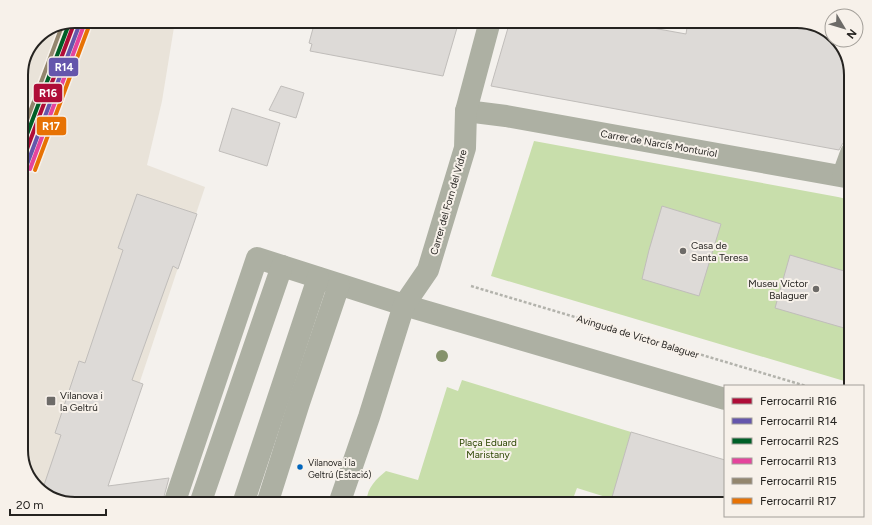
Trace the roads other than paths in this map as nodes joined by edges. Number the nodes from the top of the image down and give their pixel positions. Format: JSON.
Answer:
{"nodes":[{"id":1,"x":488,"y":28,"type":"edge"},
{"id":2,"x":466,"y":110,"type":"junction"},
{"id":3,"x":844,"y":175,"type":"edge"},
{"id":4,"x":282,"y":266,"type":"junction"},
{"id":5,"x":318,"y":278,"type":"junction"},
{"id":6,"x":339,"y":285,"type":"junction"},
{"id":7,"x":404,"y":305,"type":"junction"},
{"id":8,"x":724,"y":399,"type":"edge"},
{"id":9,"x":176,"y":497,"type":"edge"},
{"id":10,"x":202,"y":497,"type":"edge"},
{"id":11,"x":245,"y":497,"type":"edge"},
{"id":12,"x":269,"y":497,"type":"edge"},
{"id":13,"x":340,"y":497,"type":"edge"}],
"edges":[{"from":1,"to":2,"type":"street","name":"Carrer del Forn del Vidre"},
{"from":2,"to":3,"type":"street","name":"Carrer de Narcís Monturiol"},
{"from":2,"to":7,"type":"street","name":"Carrer del Forn del Vidre"},
{"from":4,"to":5,"type":"street"},
{"from":4,"to":9,"type":"street"},
{"from":4,"to":10,"type":"street"},
{"from":5,"to":6,"type":"street"},
{"from":5,"to":11,"type":"street"},
{"from":6,"to":7,"type":"street"},
{"from":6,"to":12,"type":"street"},
{"from":7,"to":8,"type":"street"},
{"from":7,"to":13,"type":"street"}]}
